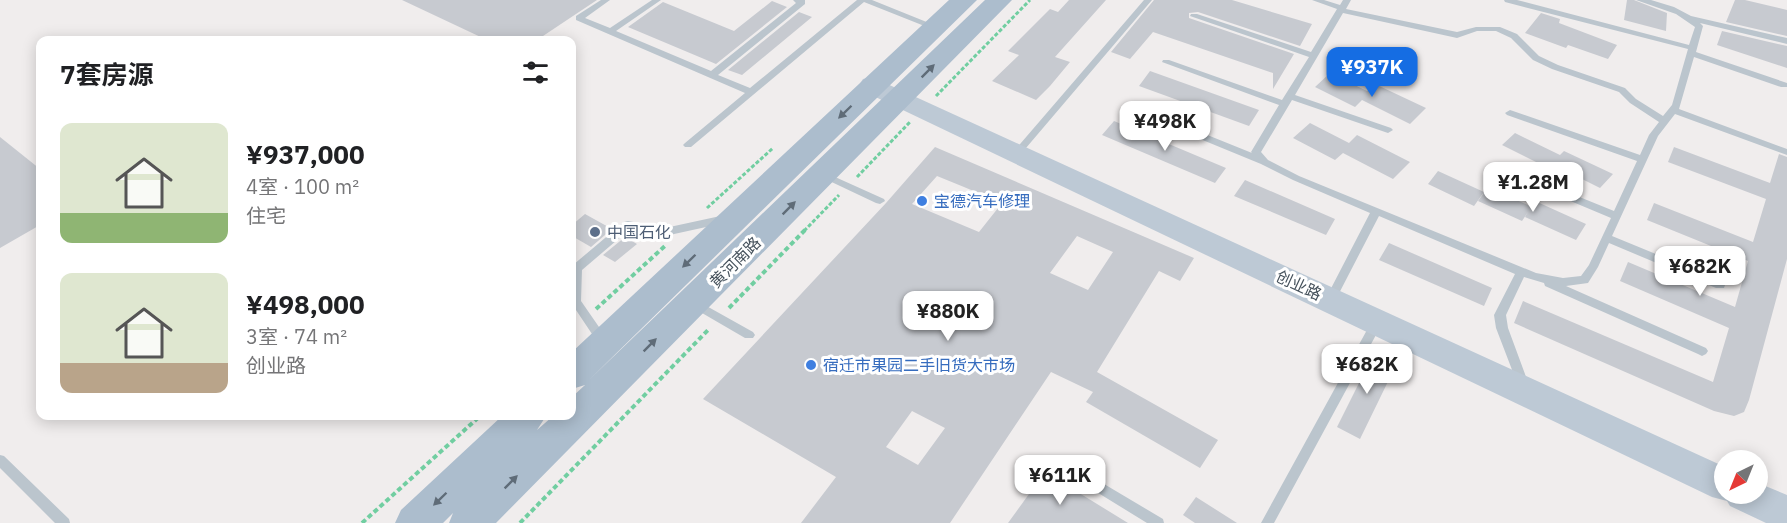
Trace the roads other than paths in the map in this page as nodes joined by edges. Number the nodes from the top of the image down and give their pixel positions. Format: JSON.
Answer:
{"nodes":[{"id":1,"x":606,"y":0,"type":"edge"},
{"id":2,"x":657,"y":0,"type":"edge"},
{"id":3,"x":797,"y":0,"type":"edge"},
{"id":4,"x":863,"y":0,"type":"edge"},
{"id":5,"x":964,"y":0,"type":"edge"},
{"id":6,"x":999,"y":0,"type":"edge"},
{"id":7,"x":1148,"y":0,"type":"edge"},
{"id":8,"x":1316,"y":0,"type":"edge"},
{"id":9,"x":1640,"y":0,"type":"edge"},
{"id":10,"x":1514,"y":1,"type":"edge"},
{"id":11,"x":1344,"y":6,"type":"edge"},
{"id":12,"x":1194,"y":15,"type":"dead end"},
{"id":13,"x":1691,"y":18,"type":"junction"},
{"id":14,"x":935,"y":27,"type":"junction"},
{"id":15,"x":611,"y":32,"type":"junction"},
{"id":16,"x":1787,"y":41,"type":"edge"},
{"id":17,"x":1692,"y":51,"type":"junction"},
{"id":18,"x":1314,"y":56,"type":"junction"},
{"id":19,"x":1166,"y":62,"type":"dead end"},
{"id":20,"x":712,"y":75,"type":"junction"},
{"id":21,"x":1784,"y":85,"type":"dead end"},
{"id":22,"x":751,"y":92,"type":"junction"},
{"id":23,"x":899,"y":98,"type":"junction"},
{"id":24,"x":1287,"y":100,"type":"junction"},
{"id":25,"x":1135,"y":109,"type":"dead end"},
{"id":26,"x":1673,"y":110,"type":"junction"},
{"id":27,"x":1510,"y":113,"type":"dead end"},
{"id":28,"x":1664,"y":122,"type":"junction"},
{"id":29,"x":1388,"y":130,"type":"dead end"},
{"id":30,"x":688,"y":145,"type":"dead end"},
{"id":31,"x":1787,"y":152,"type":"edge"},
{"id":32,"x":1017,"y":153,"type":"junction"},
{"id":33,"x":1642,"y":159,"type":"junction"},
{"id":34,"x":1265,"y":162,"type":"junction"},
{"id":35,"x":1495,"y":166,"type":"dead end"},
{"id":36,"x":836,"y":180,"type":"junction"},
{"id":37,"x":880,"y":201,"type":"dead end"},
{"id":38,"x":1376,"y":212,"type":"junction"},
{"id":39,"x":736,"y":216,"type":"junction"},
{"id":40,"x":1617,"y":216,"type":"junction"},
{"id":41,"x":1606,"y":238,"type":"junction"},
{"id":42,"x":1522,"y":271,"type":"junction"},
{"id":43,"x":1534,"y":277,"type":"junction"},
{"id":44,"x":1720,"y":285,"type":"dead end"},
{"id":45,"x":1330,"y":300,"type":"junction"},
{"id":46,"x":707,"y":310,"type":"junction"},
{"id":47,"x":1377,"y":322,"type":"junction"},
{"id":48,"x":749,"y":335,"type":"dead end"},
{"id":49,"x":604,"y":343,"type":"junction"},
{"id":50,"x":1702,"y":351,"type":"dead end"},
{"id":51,"x":576,"y":370,"type":"edge"},
{"id":52,"x":1526,"y":392,"type":"junction"},
{"id":53,"x":524,"y":420,"type":"edge"},
{"id":54,"x":0,"y":460,"type":"edge"},
{"id":55,"x":1714,"y":480,"type":"edge"},
{"id":56,"x":1099,"y":487,"type":"dead end"},
{"id":57,"x":1765,"y":504,"type":"edge"},
{"id":58,"x":1787,"y":514,"type":"edge"},
{"id":59,"x":64,"y":523,"type":"edge"},
{"id":60,"x":415,"y":523,"type":"edge"},
{"id":61,"x":470,"y":523,"type":"edge"},
{"id":62,"x":1158,"y":523,"type":"edge"},
{"id":63,"x":1268,"y":523,"type":"edge"}],
"edges":[{"from":1,"to":15,"type":"lane"},
{"from":2,"to":15,"type":"lane"},
{"from":3,"to":20,"type":"lane"},
{"from":4,"to":14,"type":"lane"},
{"from":4,"to":22,"type":"lane"},
{"from":5,"to":14,"type":"main road","name":"黄河南路"},
{"from":23,"to":6,"type":"main road","name":"黄河南路","one_way":true},
{"from":7,"to":32,"type":"lane"},
{"from":8,"to":11,"type":"lane"},
{"from":9,"to":13,"type":"lane"},
{"from":10,"to":17,"type":"lane"},
{"from":11,"to":18,"type":"lane"},
{"from":11,"to":28,"type":"lane"},
{"from":12,"to":18,"type":"lane"},
{"from":13,"to":16,"type":"lane"},
{"from":13,"to":17,"type":"lane"},
{"from":14,"to":23,"type":"main road","name":"黄河南路"},
{"from":15,"to":20,"type":"lane"},
{"from":17,"to":21,"type":"lane"},
{"from":17,"to":26,"type":"lane"},
{"from":18,"to":24,"type":"lane"},
{"from":19,"to":24,"type":"lane"},
{"from":20,"to":22,"type":"lane"},
{"from":22,"to":30,"type":"lane"},
{"from":23,"to":32,"type":"street","name":"创业路"},
{"from":23,"to":36,"type":"main road","name":"黄河南路"},
{"from":23,"to":39,"type":"main road","name":"黄河南路","one_way":true},
{"from":24,"to":29,"type":"lane"},
{"from":24,"to":34,"type":"lane"},
{"from":25,"to":34,"type":"lane"},
{"from":26,"to":28,"type":"lane"},
{"from":26,"to":31,"type":"lane"},
{"from":27,"to":33,"type":"lane"},
{"from":28,"to":33,"type":"lane"},
{"from":32,"to":45,"type":"street","name":"创业路"},
{"from":33,"to":40,"type":"lane"},
{"from":34,"to":38,"type":"lane"},
{"from":35,"to":40,"type":"lane"},
{"from":36,"to":37,"type":"lane"},
{"from":46,"to":36,"type":"main road","name":"黄河南路","one_way":true},
{"from":38,"to":42,"type":"lane"},
{"from":38,"to":45,"type":"lane"},
{"from":39,"to":49,"type":"main road","name":"黄河南路","one_way":true},
{"from":39,"to":49,"type":"lane"},
{"from":40,"to":41,"type":"lane"},
{"from":41,"to":43,"type":"lane"},
{"from":41,"to":44,"type":"lane"},
{"from":42,"to":43,"type":"lane"},
{"from":42,"to":52,"type":"lane"},
{"from":43,"to":50,"type":"lane"},
{"from":45,"to":47,"type":"street","name":"创业路"},
{"from":46,"to":48,"type":"lane"},
{"from":61,"to":46,"type":"main road","name":"黄河南路","one_way":true},
{"from":47,"to":52,"type":"street","name":"创业路"},
{"from":47,"to":63,"type":"lane"},
{"from":49,"to":51,"type":"main road","name":"黄河南路"},
{"from":52,"to":55,"type":"street","name":"创业路"},
{"from":53,"to":60,"type":"main road","one_way":true},
{"from":54,"to":59,"type":"lane"},
{"from":56,"to":62,"type":"lane"},
{"from":57,"to":58,"type":"street"}]}
